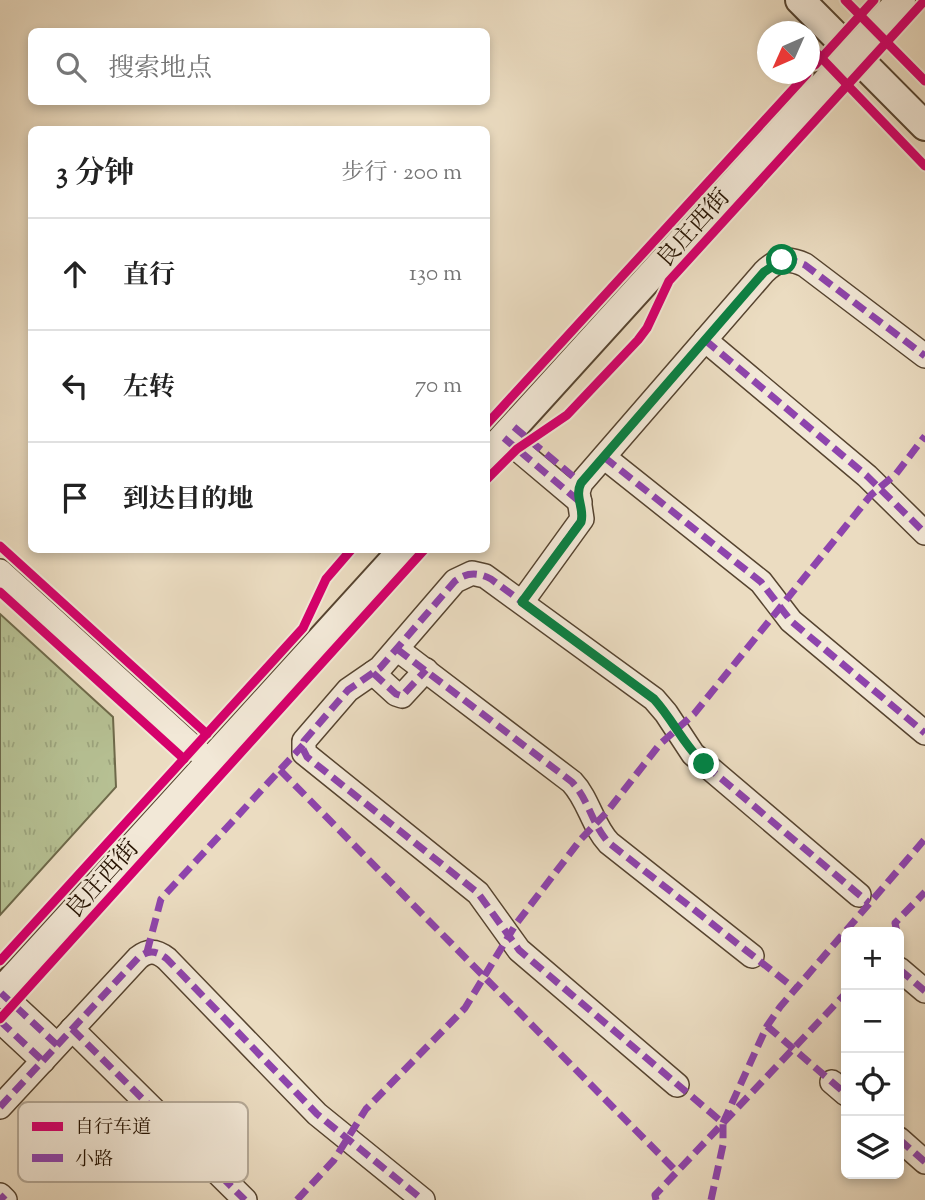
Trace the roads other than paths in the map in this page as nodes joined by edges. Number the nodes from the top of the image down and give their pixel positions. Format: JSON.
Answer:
{"nodes":[{"id":1,"x":800,"y":0,"type":"edge"},
{"id":2,"x":901,"y":0,"type":"edge"},
{"id":3,"x":853,"y":53,"type":"junction"},
{"id":4,"x":925,"y":126,"type":"edge"},
{"id":5,"x":705,"y":340,"type":"junction"},
{"id":6,"x":925,"y":356,"type":"edge"},
{"id":7,"x":501,"y":441,"type":"edge"},
{"id":8,"x":604,"y":457,"type":"junction"},
{"id":9,"x":580,"y":493,"type":"junction"},
{"id":10,"x":925,"y":533,"type":"edge"},
{"id":11,"x":400,"y":553,"type":"edge"},
{"id":12,"x":0,"y":571,"type":"edge"},
{"id":13,"x":522,"y":602,"type":"junction"},
{"id":14,"x":397,"y":649,"type":"junction"},
{"id":15,"x":425,"y":670,"type":"junction"},
{"id":16,"x":373,"y":673,"type":"junction"},
{"id":17,"x":925,"y":733,"type":"edge"},
{"id":18,"x":210,"y":762,"type":"junction"},
{"id":19,"x":859,"y":895,"type":"dead end"},
{"id":20,"x":752,"y":956,"type":"dead end"},
{"id":21,"x":904,"y":973,"type":"edge"},
{"id":22,"x":925,"y":991,"type":"edge"},
{"id":23,"x":0,"y":993,"type":"edge"},
{"id":24,"x":0,"y":1021,"type":"edge"},
{"id":25,"x":57,"y":1045,"type":"junction"},
{"id":26,"x":677,"y":1085,"type":"dead end"},
{"id":27,"x":126,"y":1102,"type":"edge"},
{"id":28,"x":0,"y":1107,"type":"edge"},
{"id":29,"x":904,"y":1143,"type":"edge"},
{"id":30,"x":925,"y":1162,"type":"edge"},
{"id":31,"x":223,"y":1182,"type":"edge"},
{"id":32,"x":0,"y":1195,"type":"edge"},
{"id":33,"x":5,"y":1200,"type":"edge"},
{"id":34,"x":245,"y":1200,"type":"edge"},
{"id":35,"x":423,"y":1200,"type":"edge"}],
"edges":[{"from":1,"to":3,"type":"street"},
{"from":2,"to":3,"type":"street","name":"良庄西街"},
{"from":3,"to":4,"type":"street"},
{"from":3,"to":7,"type":"street","name":"良庄西街"},
{"from":5,"to":6,"type":"street"},
{"from":5,"to":8,"type":"street"},
{"from":5,"to":10,"type":"street"},
{"from":7,"to":9,"type":"street"},
{"from":8,"to":9,"type":"street"},
{"from":8,"to":17,"type":"street"},
{"from":9,"to":13,"type":"street"},
{"from":11,"to":18,"type":"street","name":"良庄西街"},
{"from":12,"to":18,"type":"street"},
{"from":13,"to":14,"type":"street"},
{"from":13,"to":19,"type":"street"},
{"from":14,"to":15,"type":"street"},
{"from":14,"to":16,"type":"street"},
{"from":15,"to":16,"type":"street"},
{"from":15,"to":20,"type":"street"},
{"from":16,"to":26,"type":"street"},
{"from":18,"to":23,"type":"street","name":"良庄西街"},
{"from":21,"to":22,"type":"street"},
{"from":23,"to":25,"type":"street"},
{"from":24,"to":25,"type":"street"},
{"from":25,"to":27,"type":"street"},
{"from":25,"to":28,"type":"street"},
{"from":25,"to":35,"type":"street"},
{"from":29,"to":30,"type":"street"},
{"from":31,"to":34,"type":"street"},
{"from":32,"to":33,"type":"street"}]}
